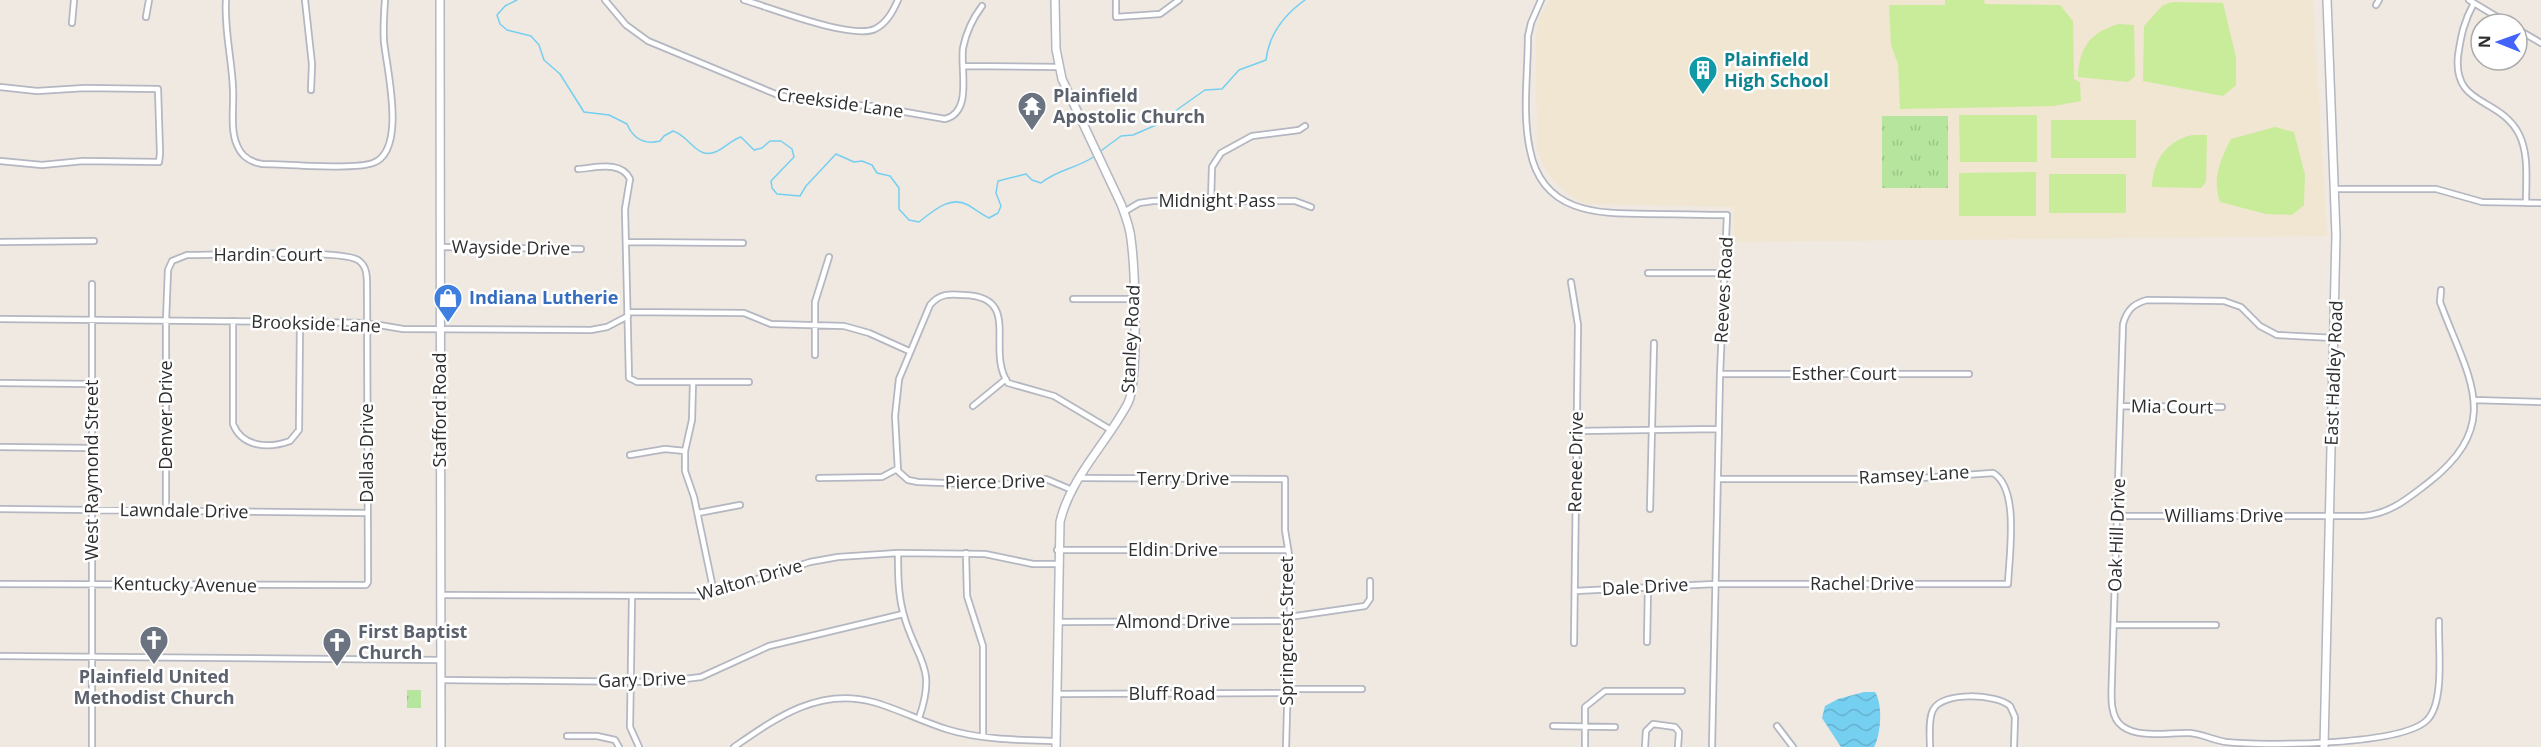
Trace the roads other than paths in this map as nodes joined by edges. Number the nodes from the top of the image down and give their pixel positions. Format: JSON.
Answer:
{"nodes":[{"id":1,"x":74,"y":0,"type":"edge"},
{"id":2,"x":149,"y":0,"type":"edge"},
{"id":3,"x":226,"y":0,"type":"edge"},
{"id":4,"x":305,"y":0,"type":"edge"},
{"id":5,"x":385,"y":0,"type":"edge"},
{"id":6,"x":440,"y":0,"type":"edge"},
{"id":7,"x":604,"y":0,"type":"edge"},
{"id":8,"x":744,"y":0,"type":"edge"},
{"id":9,"x":898,"y":0,"type":"edge"},
{"id":10,"x":1054,"y":0,"type":"edge"},
{"id":11,"x":1116,"y":0,"type":"edge"},
{"id":12,"x":1179,"y":0,"type":"edge"},
{"id":13,"x":1541,"y":0,"type":"edge"},
{"id":14,"x":2327,"y":0,"type":"edge"},
{"id":15,"x":2472,"y":2,"type":"edge"},
{"id":16,"x":982,"y":6,"type":"dead end"},
{"id":17,"x":2489,"y":12,"type":"edge"},
{"id":18,"x":146,"y":17,"type":"dead end"},
{"id":19,"x":72,"y":23,"type":"dead end"},
{"id":20,"x":963,"y":66,"type":"junction"},
{"id":21,"x":1059,"y":67,"type":"junction"},
{"id":22,"x":0,"y":87,"type":"edge"},
{"id":23,"x":312,"y":90,"type":"dead end"},
{"id":24,"x":1305,"y":126,"type":"dead end"},
{"id":25,"x":0,"y":161,"type":"edge"},
{"id":26,"x":578,"y":169,"type":"dead end"},
{"id":27,"x":2336,"y":189,"type":"junction"},
{"id":28,"x":1211,"y":201,"type":"junction"},
{"id":29,"x":2526,"y":203,"type":"junction"},
{"id":30,"x":2541,"y":203,"type":"edge"},
{"id":31,"x":1311,"y":207,"type":"dead end"},
{"id":32,"x":1124,"y":212,"type":"junction"},
{"id":33,"x":94,"y":241,"type":"dead end"},
{"id":34,"x":0,"y":242,"type":"edge"},
{"id":35,"x":627,"y":242,"type":"junction"},
{"id":36,"x":743,"y":243,"type":"dead end"},
{"id":37,"x":440,"y":248,"type":"junction"},
{"id":38,"x":581,"y":249,"type":"dead end"},
{"id":39,"x":829,"y":256,"type":"dead end"},
{"id":40,"x":1648,"y":273,"type":"dead end"},
{"id":41,"x":1725,"y":273,"type":"junction"},
{"id":42,"x":1571,"y":282,"type":"dead end"},
{"id":43,"x":92,"y":284,"type":"dead end"},
{"id":44,"x":2441,"y":290,"type":"dead end"},
{"id":45,"x":1073,"y":299,"type":"dead end"},
{"id":46,"x":1134,"y":299,"type":"junction"},
{"id":47,"x":628,"y":314,"type":"junction"},
{"id":48,"x":0,"y":319,"type":"edge"},
{"id":49,"x":166,"y":320,"type":"junction"},
{"id":50,"x":92,"y":321,"type":"junction"},
{"id":51,"x":233,"y":321,"type":"junction"},
{"id":52,"x":300,"y":322,"type":"junction"},
{"id":53,"x":367,"y":323,"type":"junction"},
{"id":54,"x":814,"y":326,"type":"junction"},
{"id":55,"x":440,"y":328,"type":"junction"},
{"id":56,"x":2334,"y":338,"type":"junction"},
{"id":57,"x":1654,"y":343,"type":"dead end"},
{"id":58,"x":909,"y":351,"type":"junction"},
{"id":59,"x":815,"y":356,"type":"dead end"},
{"id":60,"x":1720,"y":374,"type":"junction"},
{"id":61,"x":1969,"y":374,"type":"dead end"},
{"id":62,"x":1006,"y":379,"type":"junction"},
{"id":63,"x":693,"y":382,"type":"junction"},
{"id":64,"x":749,"y":382,"type":"dead end"},
{"id":65,"x":0,"y":383,"type":"edge"},
{"id":66,"x":92,"y":384,"type":"junction"},
{"id":67,"x":2474,"y":400,"type":"junction"},
{"id":68,"x":2541,"y":402,"type":"edge"},
{"id":69,"x":973,"y":406,"type":"dead end"},
{"id":70,"x":2121,"y":406,"type":"junction"},
{"id":71,"x":2222,"y":407,"type":"dead end"},
{"id":72,"x":1651,"y":428,"type":"junction"},
{"id":73,"x":1111,"y":429,"type":"junction"},
{"id":74,"x":1718,"y":429,"type":"junction"},
{"id":75,"x":1576,"y":431,"type":"junction"},
{"id":76,"x":0,"y":447,"type":"edge"},
{"id":77,"x":92,"y":448,"type":"junction"},
{"id":78,"x":685,"y":450,"type":"junction"},
{"id":79,"x":630,"y":455,"type":"dead end"},
{"id":80,"x":897,"y":469,"type":"junction"},
{"id":81,"x":819,"y":478,"type":"dead end"},
{"id":82,"x":1081,"y":478,"type":"junction"},
{"id":83,"x":1285,"y":479,"type":"joint"},
{"id":84,"x":1718,"y":479,"type":"junction"},
{"id":85,"x":1072,"y":490,"type":"junction"},
{"id":86,"x":740,"y":505,"type":"dead end"},
{"id":87,"x":1650,"y":508,"type":"dead end"},
{"id":88,"x":0,"y":509,"type":"edge"},
{"id":89,"x":92,"y":510,"type":"junction"},
{"id":90,"x":166,"y":511,"type":"junction"},
{"id":91,"x":367,"y":513,"type":"junction"},
{"id":92,"x":698,"y":513,"type":"junction"},
{"id":93,"x":2117,"y":516,"type":"junction"},
{"id":94,"x":2330,"y":516,"type":"junction"},
{"id":95,"x":1057,"y":550,"type":"junction"},
{"id":96,"x":1288,"y":550,"type":"junction"},
{"id":97,"x":898,"y":553,"type":"junction"},
{"id":98,"x":966,"y":553,"type":"junction"},
{"id":99,"x":1057,"y":564,"type":"junction"},
{"id":100,"x":1370,"y":581,"type":"dead end"},
{"id":101,"x":368,"y":582,"type":"joint"},
{"id":102,"x":92,"y":583,"type":"junction"},
{"id":103,"x":0,"y":584,"type":"edge"},
{"id":104,"x":1715,"y":584,"type":"junction"},
{"id":105,"x":2008,"y":584,"type":"joint"},
{"id":106,"x":1648,"y":587,"type":"junction"},
{"id":107,"x":1575,"y":591,"type":"junction"},
{"id":108,"x":714,"y":593,"type":"junction"},
{"id":109,"x":441,"y":596,"type":"junction"},
{"id":110,"x":633,"y":597,"type":"junction"},
{"id":111,"x":903,"y":614,"type":"junction"},
{"id":112,"x":1289,"y":619,"type":"junction"},
{"id":113,"x":2439,"y":621,"type":"dead end"},
{"id":114,"x":1057,"y":622,"type":"junction"},
{"id":115,"x":2216,"y":624,"type":"dead end"},
{"id":116,"x":2114,"y":625,"type":"junction"},
{"id":117,"x":1647,"y":642,"type":"dead end"},
{"id":118,"x":1574,"y":643,"type":"dead end"},
{"id":119,"x":0,"y":656,"type":"edge"},
{"id":120,"x":92,"y":657,"type":"junction"},
{"id":121,"x":441,"y":660,"type":"junction"},
{"id":122,"x":441,"y":680,"type":"junction"},
{"id":123,"x":631,"y":682,"type":"junction"},
{"id":124,"x":1362,"y":689,"type":"dead end"},
{"id":125,"x":1287,"y":691,"type":"junction"},
{"id":126,"x":1682,"y":691,"type":"dead end"},
{"id":127,"x":1058,"y":694,"type":"junction"},
{"id":128,"x":919,"y":718,"type":"junction"},
{"id":129,"x":1553,"y":726,"type":"dead end"},
{"id":130,"x":1584,"y":726,"type":"junction"},
{"id":131,"x":1777,"y":726,"type":"dead end"},
{"id":132,"x":1615,"y":727,"type":"dead end"},
{"id":133,"x":567,"y":736,"type":"dead end"},
{"id":134,"x":983,"y":736,"type":"junction"},
{"id":135,"x":1056,"y":744,"type":"edge"},
{"id":136,"x":2259,"y":744,"type":"edge"},
{"id":137,"x":2324,"y":744,"type":"edge"},
{"id":138,"x":638,"y":745,"type":"edge"},
{"id":139,"x":93,"y":747,"type":"edge"},
{"id":140,"x":441,"y":747,"type":"edge"},
{"id":141,"x":620,"y":747,"type":"edge"},
{"id":142,"x":629,"y":747,"type":"edge"},
{"id":143,"x":734,"y":747,"type":"edge"},
{"id":144,"x":1286,"y":747,"type":"edge"},
{"id":145,"x":1585,"y":747,"type":"edge"},
{"id":146,"x":1645,"y":747,"type":"edge"},
{"id":147,"x":1678,"y":747,"type":"edge"},
{"id":148,"x":1712,"y":747,"type":"edge"},
{"id":149,"x":1793,"y":747,"type":"edge"},
{"id":150,"x":1930,"y":747,"type":"edge"},
{"id":151,"x":2014,"y":747,"type":"edge"}],
"edges":[{"from":1,"to":19,"type":"street"},
{"from":2,"to":18,"type":"street"},
{"from":3,"to":5,"type":"street"},
{"from":4,"to":23,"type":"street"},
{"from":6,"to":37,"type":"street","name":"Stafford Road"},
{"from":7,"to":20,"type":"street","name":"Creekside Lane"},
{"from":8,"to":9,"type":"street"},
{"from":10,"to":21,"type":"street","name":"Stanley Road"},
{"from":11,"to":12,"type":"street"},
{"from":13,"to":41,"type":"street","name":"Reeves Road"},
{"from":14,"to":27,"type":"street","name":"East Hadley Road"},
{"from":15,"to":17,"type":"street"},
{"from":15,"to":29,"type":"street"},
{"from":16,"to":20,"type":"street"},
{"from":20,"to":21,"type":"street"},
{"from":21,"to":32,"type":"street","name":"Stanley Road"},
{"from":22,"to":25,"type":"street"},
{"from":24,"to":28,"type":"street"},
{"from":26,"to":35,"type":"street"},
{"from":27,"to":29,"type":"street"},
{"from":27,"to":56,"type":"street","name":"East Hadley Road"},
{"from":28,"to":31,"type":"street","name":"Midnight Pass"},
{"from":28,"to":32,"type":"street","name":"Midnight Pass"},
{"from":29,"to":30,"type":"street"},
{"from":32,"to":46,"type":"street","name":"Stanley Road"},
{"from":33,"to":34,"type":"street"},
{"from":35,"to":36,"type":"street"},
{"from":35,"to":47,"type":"street"},
{"from":37,"to":38,"type":"street","name":"Wayside Drive"},
{"from":37,"to":55,"type":"street","name":"Stafford Road"},
{"from":39,"to":54,"type":"street"},
{"from":40,"to":41,"type":"street"},
{"from":41,"to":60,"type":"street","name":"Reeves Road"},
{"from":42,"to":75,"type":"street","name":"Renee Drive"},
{"from":43,"to":50,"type":"street","name":"West Raymond Street"},
{"from":44,"to":67,"type":"street"},
{"from":45,"to":46,"type":"street"},
{"from":46,"to":73,"type":"street","name":"Stanley Road"},
{"from":47,"to":54,"type":"street","name":"Brookside Lane"},
{"from":47,"to":55,"type":"street","name":"Brookside Lane"},
{"from":47,"to":63,"type":"street"},
{"from":48,"to":50,"type":"street","name":"Brookside Lane"},
{"from":49,"to":50,"type":"street","name":"Brookside Lane"},
{"from":49,"to":51,"type":"street","name":"Brookside Lane"},
{"from":49,"to":53,"type":"street","name":"Hardin Court"},
{"from":49,"to":90,"type":"street","name":"Denver Drive"},
{"from":50,"to":66,"type":"street","name":"West Raymond Street"},
{"from":51,"to":52,"type":"street","name":"Brookside Lane"},
{"from":51,"to":52,"type":"street"},
{"from":52,"to":53,"type":"street","name":"Brookside Lane"},
{"from":53,"to":55,"type":"street","name":"Brookside Lane"},
{"from":53,"to":91,"type":"street","name":"Dallas Drive"},
{"from":54,"to":58,"type":"street","name":"Brookside Lane"},
{"from":54,"to":59,"type":"street"},
{"from":55,"to":109,"type":"street","name":"Stafford Road"},
{"from":56,"to":70,"type":"street","name":"Oak Hill Drive"},
{"from":56,"to":94,"type":"street","name":"East Hadley Road"},
{"from":57,"to":72,"type":"street"},
{"from":58,"to":62,"type":"street"},
{"from":58,"to":80,"type":"street"},
{"from":60,"to":61,"type":"street","name":"Esther Court"},
{"from":60,"to":74,"type":"street","name":"Reeves Road"},
{"from":62,"to":69,"type":"street"},
{"from":62,"to":73,"type":"street"},
{"from":63,"to":64,"type":"street"},
{"from":63,"to":78,"type":"street"},
{"from":65,"to":66,"type":"street"},
{"from":66,"to":77,"type":"street","name":"West Raymond Street"},
{"from":67,"to":68,"type":"street"},
{"from":67,"to":94,"type":"street","name":"Williams Drive"},
{"from":70,"to":71,"type":"street","name":"Mia Court"},
{"from":70,"to":93,"type":"street","name":"Oak Hill Drive"},
{"from":72,"to":74,"type":"street"},
{"from":72,"to":75,"type":"street"},
{"from":72,"to":87,"type":"street"},
{"from":73,"to":82,"type":"street","name":"Stanley Road"},
{"from":74,"to":84,"type":"street","name":"Reeves Road"},
{"from":75,"to":107,"type":"street","name":"Renee Drive"},
{"from":76,"to":77,"type":"street"},
{"from":77,"to":89,"type":"street","name":"West Raymond Street"},
{"from":78,"to":79,"type":"street"},
{"from":78,"to":92,"type":"street"},
{"from":80,"to":81,"type":"street"},
{"from":80,"to":85,"type":"street","name":"Pierce Drive"},
{"from":82,"to":83,"type":"street","name":"Terry Drive"},
{"from":82,"to":85,"type":"street","name":"Stanley Road"},
{"from":83,"to":96,"type":"street","name":"Springcrest Street"},
{"from":84,"to":104,"type":"street","name":"Reeves Road"},
{"from":84,"to":105,"type":"street","name":"Ramsey Lane"},
{"from":85,"to":95,"type":"street","name":"Stanley Road"},
{"from":86,"to":92,"type":"street"},
{"from":88,"to":89,"type":"street","name":"Lawndale Drive"},
{"from":89,"to":90,"type":"street","name":"Lawndale Drive"},
{"from":89,"to":102,"type":"street","name":"West Raymond Street"},
{"from":90,"to":91,"type":"street","name":"Lawndale Drive"},
{"from":91,"to":101,"type":"street","name":"Dallas Drive"},
{"from":92,"to":108,"type":"street"},
{"from":93,"to":94,"type":"street","name":"Williams Drive"},
{"from":93,"to":116,"type":"street","name":"Oak Hill Drive"},
{"from":94,"to":137,"type":"street","name":"East Hadley Road"},
{"from":95,"to":96,"type":"street","name":"Eldin Drive"},
{"from":95,"to":99,"type":"street","name":"Stanley Road"},
{"from":96,"to":112,"type":"street","name":"Springcrest Street"},
{"from":97,"to":98,"type":"street","name":"Walton Drive"},
{"from":97,"to":108,"type":"street","name":"Walton Drive"},
{"from":97,"to":111,"type":"street"},
{"from":98,"to":99,"type":"street","name":"Walton Drive"},
{"from":98,"to":134,"type":"street"},
{"from":99,"to":114,"type":"street","name":"Stanley Road"},
{"from":100,"to":112,"type":"street","name":"Almond Drive"},
{"from":101,"to":102,"type":"street","name":"Kentucky Avenue"},
{"from":102,"to":103,"type":"street","name":"Kentucky Avenue"},
{"from":102,"to":120,"type":"street","name":"West Raymond Street"},
{"from":104,"to":105,"type":"street","name":"Rachel Drive"},
{"from":104,"to":106,"type":"street","name":"Dale Drive"},
{"from":104,"to":148,"type":"street","name":"Reeves Road"},
{"from":106,"to":107,"type":"street","name":"Dale Drive"},
{"from":106,"to":117,"type":"street"},
{"from":107,"to":118,"type":"street","name":"Renee Drive"},
{"from":108,"to":110,"type":"street","name":"Walton Drive"},
{"from":109,"to":110,"type":"street","name":"Walton Drive"},
{"from":109,"to":121,"type":"street","name":"Stafford Road"},
{"from":110,"to":123,"type":"street"},
{"from":111,"to":123,"type":"street","name":"Gary Drive"},
{"from":111,"to":128,"type":"street"},
{"from":112,"to":114,"type":"street","name":"Almond Drive"},
{"from":112,"to":125,"type":"street","name":"Springcrest Street"},
{"from":113,"to":137,"type":"street"},
{"from":114,"to":127,"type":"street","name":"Stanley Road"},
{"from":115,"to":116,"type":"street"},
{"from":116,"to":136,"type":"street","name":"Oak Hill Drive"},
{"from":119,"to":120,"type":"street"},
{"from":120,"to":121,"type":"street"},
{"from":120,"to":139,"type":"street","name":"West Raymond Street"},
{"from":121,"to":122,"type":"street","name":"Stafford Road"},
{"from":122,"to":123,"type":"street","name":"Gary Drive"},
{"from":122,"to":140,"type":"street","name":"Stafford Road"},
{"from":123,"to":138,"type":"street"},
{"from":124,"to":125,"type":"street","name":"Bluff Road"},
{"from":125,"to":127,"type":"street","name":"Bluff Road"},
{"from":125,"to":144,"type":"street","name":"Springcrest Street"},
{"from":126,"to":130,"type":"street"},
{"from":127,"to":135,"type":"street","name":"Stanley Road"},
{"from":128,"to":134,"type":"street"},
{"from":128,"to":143,"type":"street"},
{"from":129,"to":130,"type":"street"},
{"from":130,"to":132,"type":"street"},
{"from":130,"to":145,"type":"street"},
{"from":131,"to":149,"type":"street"},
{"from":133,"to":141,"type":"street"},
{"from":134,"to":135,"type":"street"},
{"from":136,"to":137,"type":"street"},
{"from":138,"to":142,"type":"street"},
{"from":146,"to":147,"type":"street"},
{"from":150,"to":151,"type":"street"}]}
